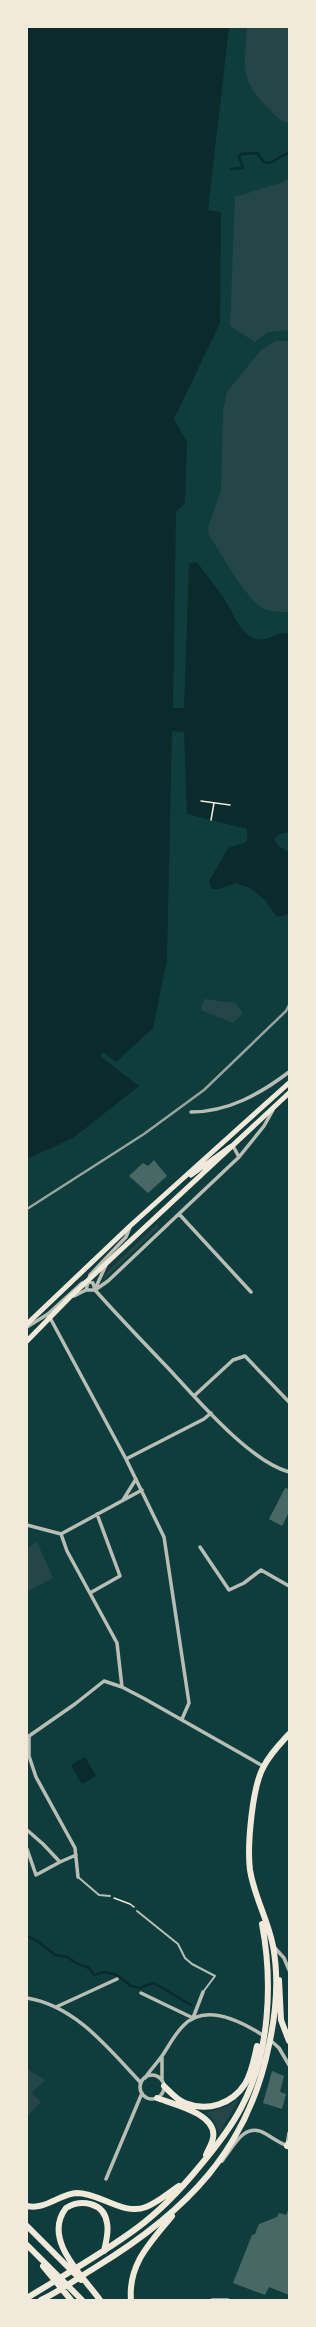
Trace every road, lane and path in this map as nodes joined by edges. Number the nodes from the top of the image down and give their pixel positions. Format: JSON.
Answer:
{"nodes":[{"id":1,"x":202,"y":801,"type":"dead end"},
{"id":2,"x":214,"y":803,"type":"junction"},
{"id":3,"x":230,"y":805,"type":"dead end"},
{"id":4,"x":212,"y":820,"type":"dead end"},
{"id":5,"x":289,"y":1072,"type":"edge"},
{"id":6,"x":289,"y":1083,"type":"edge"},
{"id":7,"x":289,"y":1093,"type":"edge"},
{"id":8,"x":276,"y":1106,"type":"junction"},
{"id":9,"x":191,"y":1112,"type":"dead end"},
{"id":10,"x":233,"y":1146,"type":"junction"},
{"id":11,"x":239,"y":1156,"type":"junction"},
{"id":12,"x":172,"y":1188,"type":"junction"},
{"id":13,"x":179,"y":1214,"type":"junction"},
{"id":14,"x":130,"y":1226,"type":"junction"},
{"id":15,"x":108,"y":1262,"type":"junction"},
{"id":16,"x":90,"y":1275,"type":"junction"},
{"id":17,"x":87,"y":1281,"type":"junction"},
{"id":18,"x":82,"y":1283,"type":"junction"},
{"id":19,"x":86,"y":1290,"type":"junction"},
{"id":20,"x":95,"y":1290,"type":"junction"},
{"id":21,"x":251,"y":1292,"type":"dead end"},
{"id":22,"x":69,"y":1298,"type":"junction"},
{"id":23,"x":49,"y":1316,"type":"junction"},
{"id":24,"x":27,"y":1326,"type":"edge"},
{"id":25,"x":27,"y":1341,"type":"edge"},
{"id":26,"x":194,"y":1396,"type":"junction"},
{"id":27,"x":289,"y":1402,"type":"edge"},
{"id":28,"x":211,"y":1413,"type":"junction"},
{"id":29,"x":126,"y":1459,"type":"junction"},
{"id":30,"x":289,"y":1472,"type":"edge"},
{"id":31,"x":136,"y":1478,"type":"junction"},
{"id":32,"x":142,"y":1490,"type":"junction"},
{"id":33,"x":122,"y":1500,"type":"junction"},
{"id":34,"x":98,"y":1514,"type":"junction"},
{"id":35,"x":27,"y":1525,"type":"edge"},
{"id":36,"x":60,"y":1534,"type":"junction"},
{"id":37,"x":200,"y":1547,"type":"dead end"},
{"id":38,"x":289,"y":1586,"type":"edge"},
{"id":39,"x":90,"y":1593,"type":"junction"},
{"id":40,"x":122,"y":1687,"type":"junction"},
{"id":41,"x":182,"y":1719,"type":"junction"},
{"id":42,"x":289,"y":1734,"type":"edge"},
{"id":43,"x":28,"y":1735,"type":"edge"},
{"id":44,"x":263,"y":1766,"type":"junction"},
{"id":45,"x":27,"y":1830,"type":"edge"},
{"id":46,"x":27,"y":1849,"type":"edge"},
{"id":47,"x":76,"y":1854,"type":"junction"},
{"id":48,"x":60,"y":1862,"type":"junction"},
{"id":49,"x":78,"y":1877,"type":"joint"},
{"id":50,"x":110,"y":1896,"type":"joint"},
{"id":51,"x":258,"y":1901,"type":"junction"},
{"id":52,"x":136,"y":1911,"type":"joint"},
{"id":53,"x":273,"y":1945,"type":"junction"},
{"id":54,"x":289,"y":1970,"type":"edge"},
{"id":55,"x":117,"y":1979,"type":"dead end"},
{"id":56,"x":203,"y":1992,"type":"joint"},
{"id":57,"x":141,"y":1993,"type":"dead end"},
{"id":58,"x":27,"y":1998,"type":"edge"},
{"id":59,"x":56,"y":2008,"type":"junction"},
{"id":60,"x":193,"y":2018,"type":"junction"},
{"id":61,"x":289,"y":2041,"type":"edge"},
{"id":62,"x":257,"y":2055,"type":"junction"},
{"id":63,"x":162,"y":2056,"type":"junction"},
{"id":64,"x":289,"y":2065,"type":"edge"},
{"id":65,"x":145,"y":2078,"type":"junction"},
{"id":66,"x":141,"y":2083,"type":"junction"},
{"id":67,"x":163,"y":2083,"type":"junction"},
{"id":68,"x":142,"y":2093,"type":"junction"},
{"id":69,"x":157,"y":2098,"type":"junction"},
{"id":70,"x":289,"y":2133,"type":"edge"},
{"id":71,"x":288,"y":2145,"type":"edge"},
{"id":72,"x":204,"y":2161,"type":"junction"},
{"id":73,"x":211,"y":2173,"type":"junction"},
{"id":74,"x":106,"y":2179,"type":"dead end"},
{"id":75,"x":188,"y":2180,"type":"junction"},
{"id":76,"x":27,"y":2206,"type":"edge"},
{"id":77,"x":180,"y":2206,"type":"junction"},
{"id":78,"x":27,"y":2226,"type":"edge"},
{"id":79,"x":27,"y":2246,"type":"edge"},
{"id":80,"x":104,"y":2251,"type":"junction"},
{"id":81,"x":46,"y":2286,"type":"junction"},
{"id":82,"x":51,"y":2295,"type":"junction"},
{"id":83,"x":27,"y":2298,"type":"edge"},
{"id":84,"x":32,"y":2300,"type":"edge"},
{"id":85,"x":40,"y":2300,"type":"edge"},
{"id":86,"x":46,"y":2300,"type":"edge"},
{"id":87,"x":71,"y":2300,"type":"edge"},
{"id":88,"x":82,"y":2300,"type":"edge"},
{"id":89,"x":100,"y":2300,"type":"edge"},
{"id":90,"x":131,"y":2300,"type":"edge"},
{"id":91,"x":212,"y":2300,"type":"edge"},
{"id":92,"x":228,"y":2300,"type":"edge"}],
"edges":[{"from":1,"to":2,"type":"path"},
{"from":2,"to":3,"type":"path"},
{"from":2,"to":4,"type":"path"},
{"from":5,"to":9,"type":"street"},
{"from":6,"to":12,"type":"main road"},
{"from":7,"to":8,"type":"main road"},
{"from":8,"to":10,"type":"main road"},
{"from":8,"to":11,"type":"street"},
{"from":10,"to":11,"type":"street"},
{"from":10,"to":12,"type":"main road"},
{"from":10,"to":15,"type":"main road"},
{"from":11,"to":13,"type":"street"},
{"from":12,"to":14,"type":"main road"},
{"from":13,"to":20,"type":"street"},
{"from":13,"to":21,"type":"street"},
{"from":14,"to":16,"type":"street"},
{"from":14,"to":24,"type":"main road"},
{"from":15,"to":17,"type":"main road"},
{"from":15,"to":20,"type":"street"},
{"from":16,"to":17,"type":"street"},
{"from":16,"to":18,"type":"street"},
{"from":17,"to":18,"type":"street"},
{"from":17,"to":19,"type":"street"},
{"from":17,"to":20,"type":"street"},
{"from":17,"to":22,"type":"main road"},
{"from":18,"to":23,"type":"street"},
{"from":19,"to":20,"type":"street"},
{"from":19,"to":22,"type":"street"},
{"from":20,"to":26,"type":"street"},
{"from":22,"to":23,"type":"main road"},
{"from":23,"to":24,"type":"street"},
{"from":23,"to":25,"type":"main road"},
{"from":23,"to":29,"type":"street"},
{"from":26,"to":27,"type":"street"},
{"from":26,"to":28,"type":"street"},
{"from":28,"to":29,"type":"street"},
{"from":28,"to":30,"type":"street"},
{"from":29,"to":31,"type":"street"},
{"from":31,"to":32,"type":"street"},
{"from":31,"to":33,"type":"street"},
{"from":32,"to":33,"type":"street"},
{"from":32,"to":41,"type":"street"},
{"from":33,"to":34,"type":"street"},
{"from":34,"to":36,"type":"street"},
{"from":34,"to":39,"type":"street"},
{"from":35,"to":36,"type":"street"},
{"from":36,"to":39,"type":"street"},
{"from":37,"to":38,"type":"street"},
{"from":39,"to":40,"type":"street"},
{"from":40,"to":41,"type":"street"},
{"from":40,"to":43,"type":"street"},
{"from":41,"to":44,"type":"street"},
{"from":42,"to":44,"type":"highway"},
{"from":43,"to":47,"type":"street"},
{"from":44,"to":51,"type":"highway"},
{"from":45,"to":48,"type":"street"},
{"from":46,"to":48,"type":"street"},
{"from":47,"to":48,"type":"street"},
{"from":47,"to":49,"type":"street"},
{"from":49,"to":50,"type":"lane"},
{"from":50,"to":52,"type":"path"},
{"from":51,"to":53,"type":"highway"},
{"from":51,"to":62,"type":"highway"},
{"from":52,"to":56,"type":"lane"},
{"from":53,"to":54,"type":"street"},
{"from":53,"to":61,"type":"highway"},
{"from":53,"to":73,"type":"highway"},
{"from":55,"to":59,"type":"street"},
{"from":56,"to":60,"type":"street"},
{"from":57,"to":60,"type":"street"},
{"from":58,"to":59,"type":"street"},
{"from":59,"to":66,"type":"street"},
{"from":60,"to":63,"type":"street"},
{"from":60,"to":64,"type":"street"},
{"from":62,"to":67,"type":"highway"},
{"from":62,"to":72,"type":"highway"},
{"from":63,"to":65,"type":"street"},
{"from":63,"to":67,"type":"street"},
{"from":65,"to":66,"type":"street"},
{"from":65,"to":67,"type":"street"},
{"from":66,"to":68,"type":"street"},
{"from":67,"to":69,"type":"street"},
{"from":68,"to":69,"type":"street"},
{"from":68,"to":74,"type":"street"},
{"from":69,"to":72,"type":"highway"},
{"from":70,"to":71,"type":"street"},
{"from":71,"to":73,"type":"street"},
{"from":72,"to":75,"type":"highway"},
{"from":73,"to":77,"type":"highway"},
{"from":75,"to":76,"type":"highway"},
{"from":75,"to":80,"type":"highway"},
{"from":77,"to":82,"type":"highway"},
{"from":77,"to":90,"type":"highway"},
{"from":78,"to":89,"type":"highway"},
{"from":79,"to":87,"type":"highway"},
{"from":79,"to":88,"type":"highway"},
{"from":80,"to":81,"type":"highway"},
{"from":80,"to":89,"type":"highway"},
{"from":81,"to":83,"type":"highway"},
{"from":81,"to":84,"type":"highway"},
{"from":82,"to":85,"type":"highway"},
{"from":82,"to":86,"type":"highway"},
{"from":91,"to":92,"type":"street"}]}
